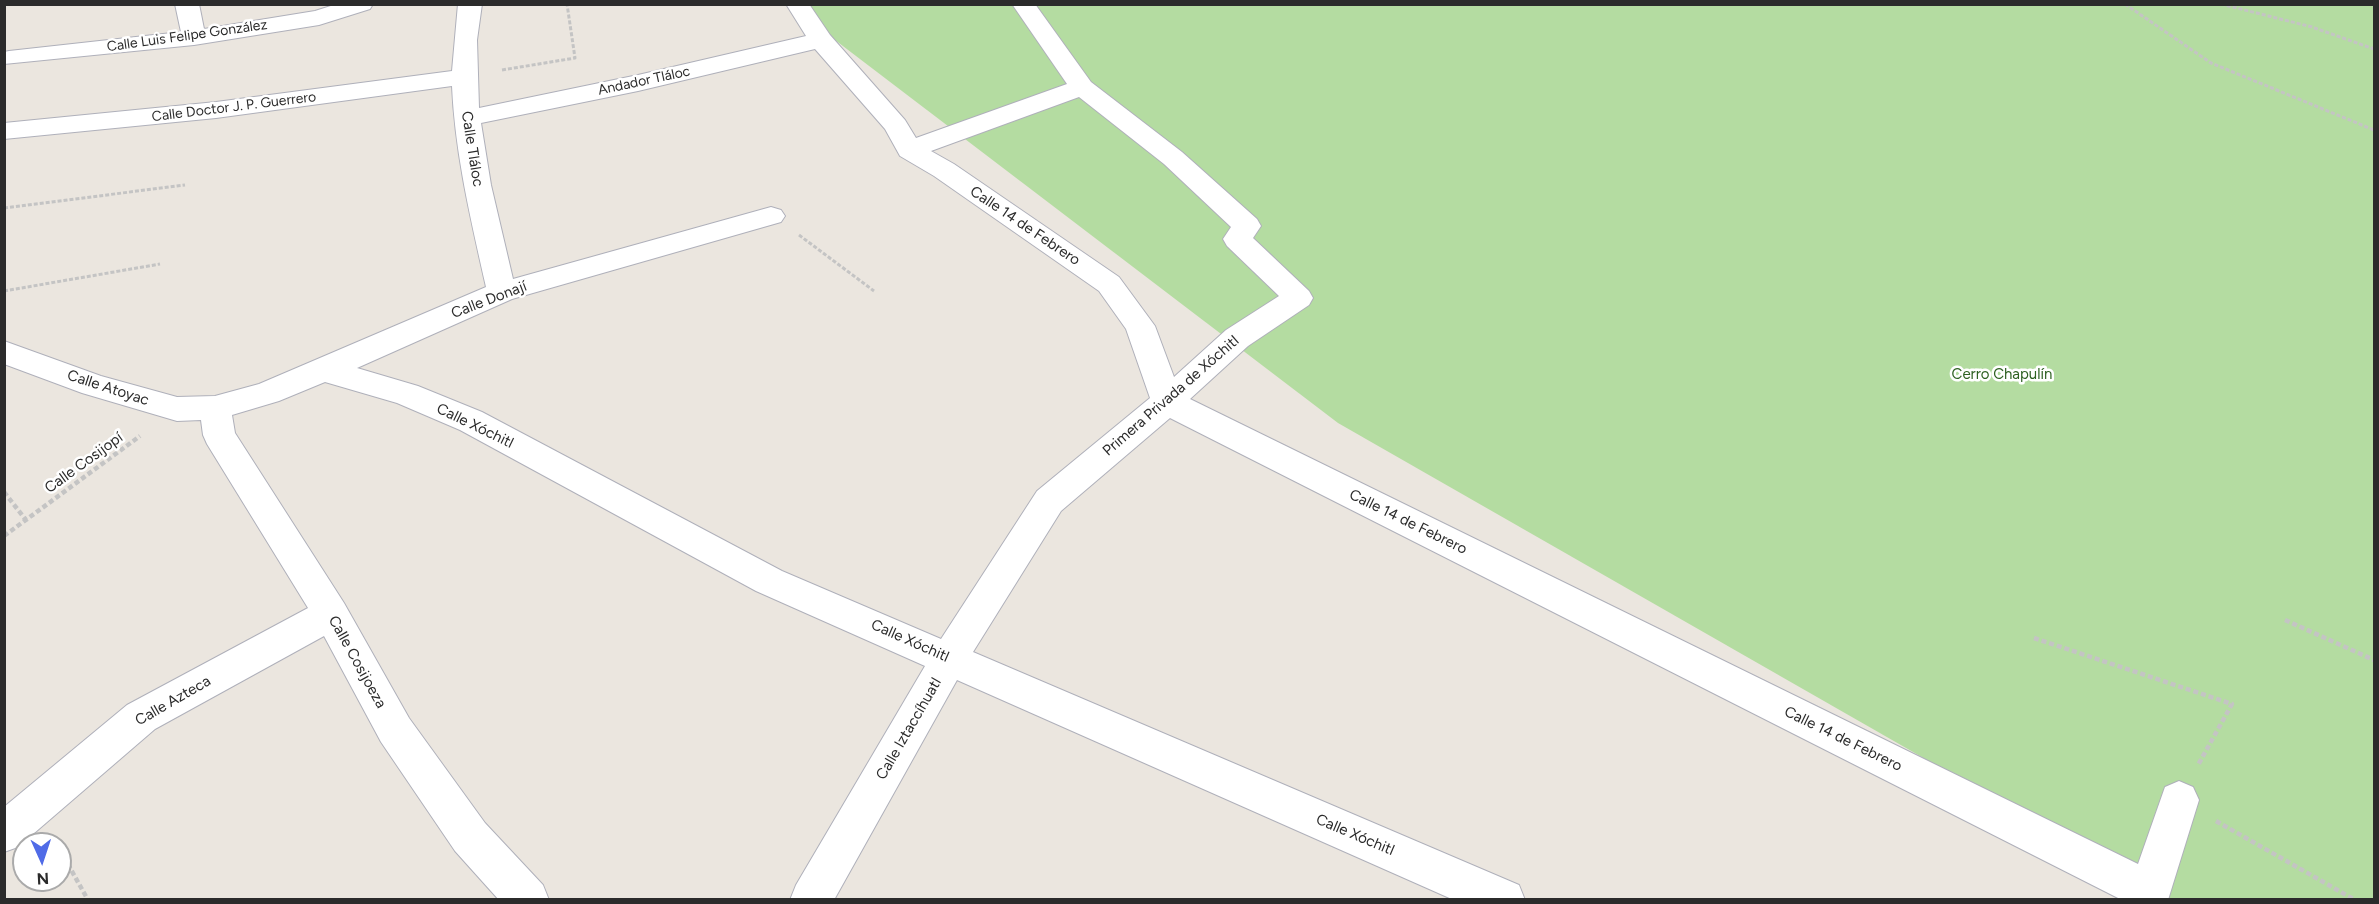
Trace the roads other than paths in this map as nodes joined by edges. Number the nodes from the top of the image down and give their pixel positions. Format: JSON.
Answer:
{"nodes":[{"id":1,"x":187,"y":4,"type":"edge"},
{"id":2,"x":362,"y":4,"type":"edge"},
{"id":3,"x":470,"y":4,"type":"edge"},
{"id":4,"x":797,"y":4,"type":"edge"},
{"id":5,"x":1023,"y":4,"type":"edge"},
{"id":6,"x":194,"y":38,"type":"junction"},
{"id":7,"x":821,"y":39,"type":"junction"},
{"id":8,"x":6,"y":58,"type":"edge"},
{"id":9,"x":464,"y":77,"type":"junction"},
{"id":10,"x":1082,"y":87,"type":"junction"},
{"id":11,"x":466,"y":117,"type":"junction"},
{"id":12,"x":4,"y":131,"type":"edge"},
{"id":13,"x":909,"y":150,"type":"junction"},
{"id":14,"x":771,"y":216,"type":"road end"},
{"id":15,"x":502,"y":292,"type":"junction"},
{"id":16,"x":4,"y":352,"type":"edge"},
{"id":17,"x":323,"y":370,"type":"junction"},
{"id":18,"x":1167,"y":402,"type":"junction"},
{"id":19,"x":215,"y":408,"type":"junction"},
{"id":20,"x":1049,"y":501,"type":"joint"},
{"id":21,"x":331,"y":614,"type":"junction"},
{"id":22,"x":949,"y":659,"type":"junction"},
{"id":23,"x":2179,"y":800,"type":"road end"},
{"id":24,"x":4,"y":833,"type":"edge"},
{"id":25,"x":2148,"y":895,"type":"edge"},
{"id":26,"x":528,"y":900,"type":"edge"},
{"id":27,"x":811,"y":900,"type":"edge"},
{"id":28,"x":1504,"y":900,"type":"edge"}],
"edges":[{"from":1,"to":6,"type":"street"},
{"from":2,"to":6,"type":"street","name":"Calle Luis Felipe González"},
{"from":3,"to":9,"type":"street","name":"Calle Tláloc"},
{"from":4,"to":7,"type":"street"},
{"from":5,"to":10,"type":"street"},
{"from":6,"to":8,"type":"street","name":"Calle Luis Felipe González"},
{"from":7,"to":11,"type":"street","name":"Andador Tláloc"},
{"from":7,"to":13,"type":"street"},
{"from":9,"to":11,"type":"street","name":"Calle Tláloc"},
{"from":9,"to":12,"type":"street","name":"Calle Doctor J. P. Guerrero"},
{"from":10,"to":13,"type":"street"},
{"from":10,"to":18,"type":"street","name":"Primera Privada de Xóchitl"},
{"from":11,"to":15,"type":"street","name":"Calle Tláloc"},
{"from":13,"to":18,"type":"street","name":"Calle 14 de Febrero"},
{"from":14,"to":15,"type":"street","name":"Calle Donají"},
{"from":15,"to":17,"type":"street","name":"Calle Donají"},
{"from":16,"to":19,"type":"street","name":"Calle Atoyac"},
{"from":17,"to":19,"type":"street","name":"Calle Donají"},
{"from":17,"to":22,"type":"street","name":"Calle Xóchitl"},
{"from":18,"to":20,"type":"street","name":"Primera Privada de Xóchitl"},
{"from":18,"to":25,"type":"street","name":"Calle 14 de Febrero"},
{"from":19,"to":21,"type":"street","name":"Calle Cosijoeza"},
{"from":20,"to":22,"type":"street","name":"Calle Iztaccíhuatl"},
{"from":21,"to":24,"type":"street","name":"Calle Azteca"},
{"from":21,"to":26,"type":"street","name":"Calle Cosijoeza"},
{"from":22,"to":27,"type":"street","name":"Calle Iztaccíhuatl"},
{"from":22,"to":28,"type":"street","name":"Calle Xóchitl"},
{"from":23,"to":25,"type":"street"}]}
